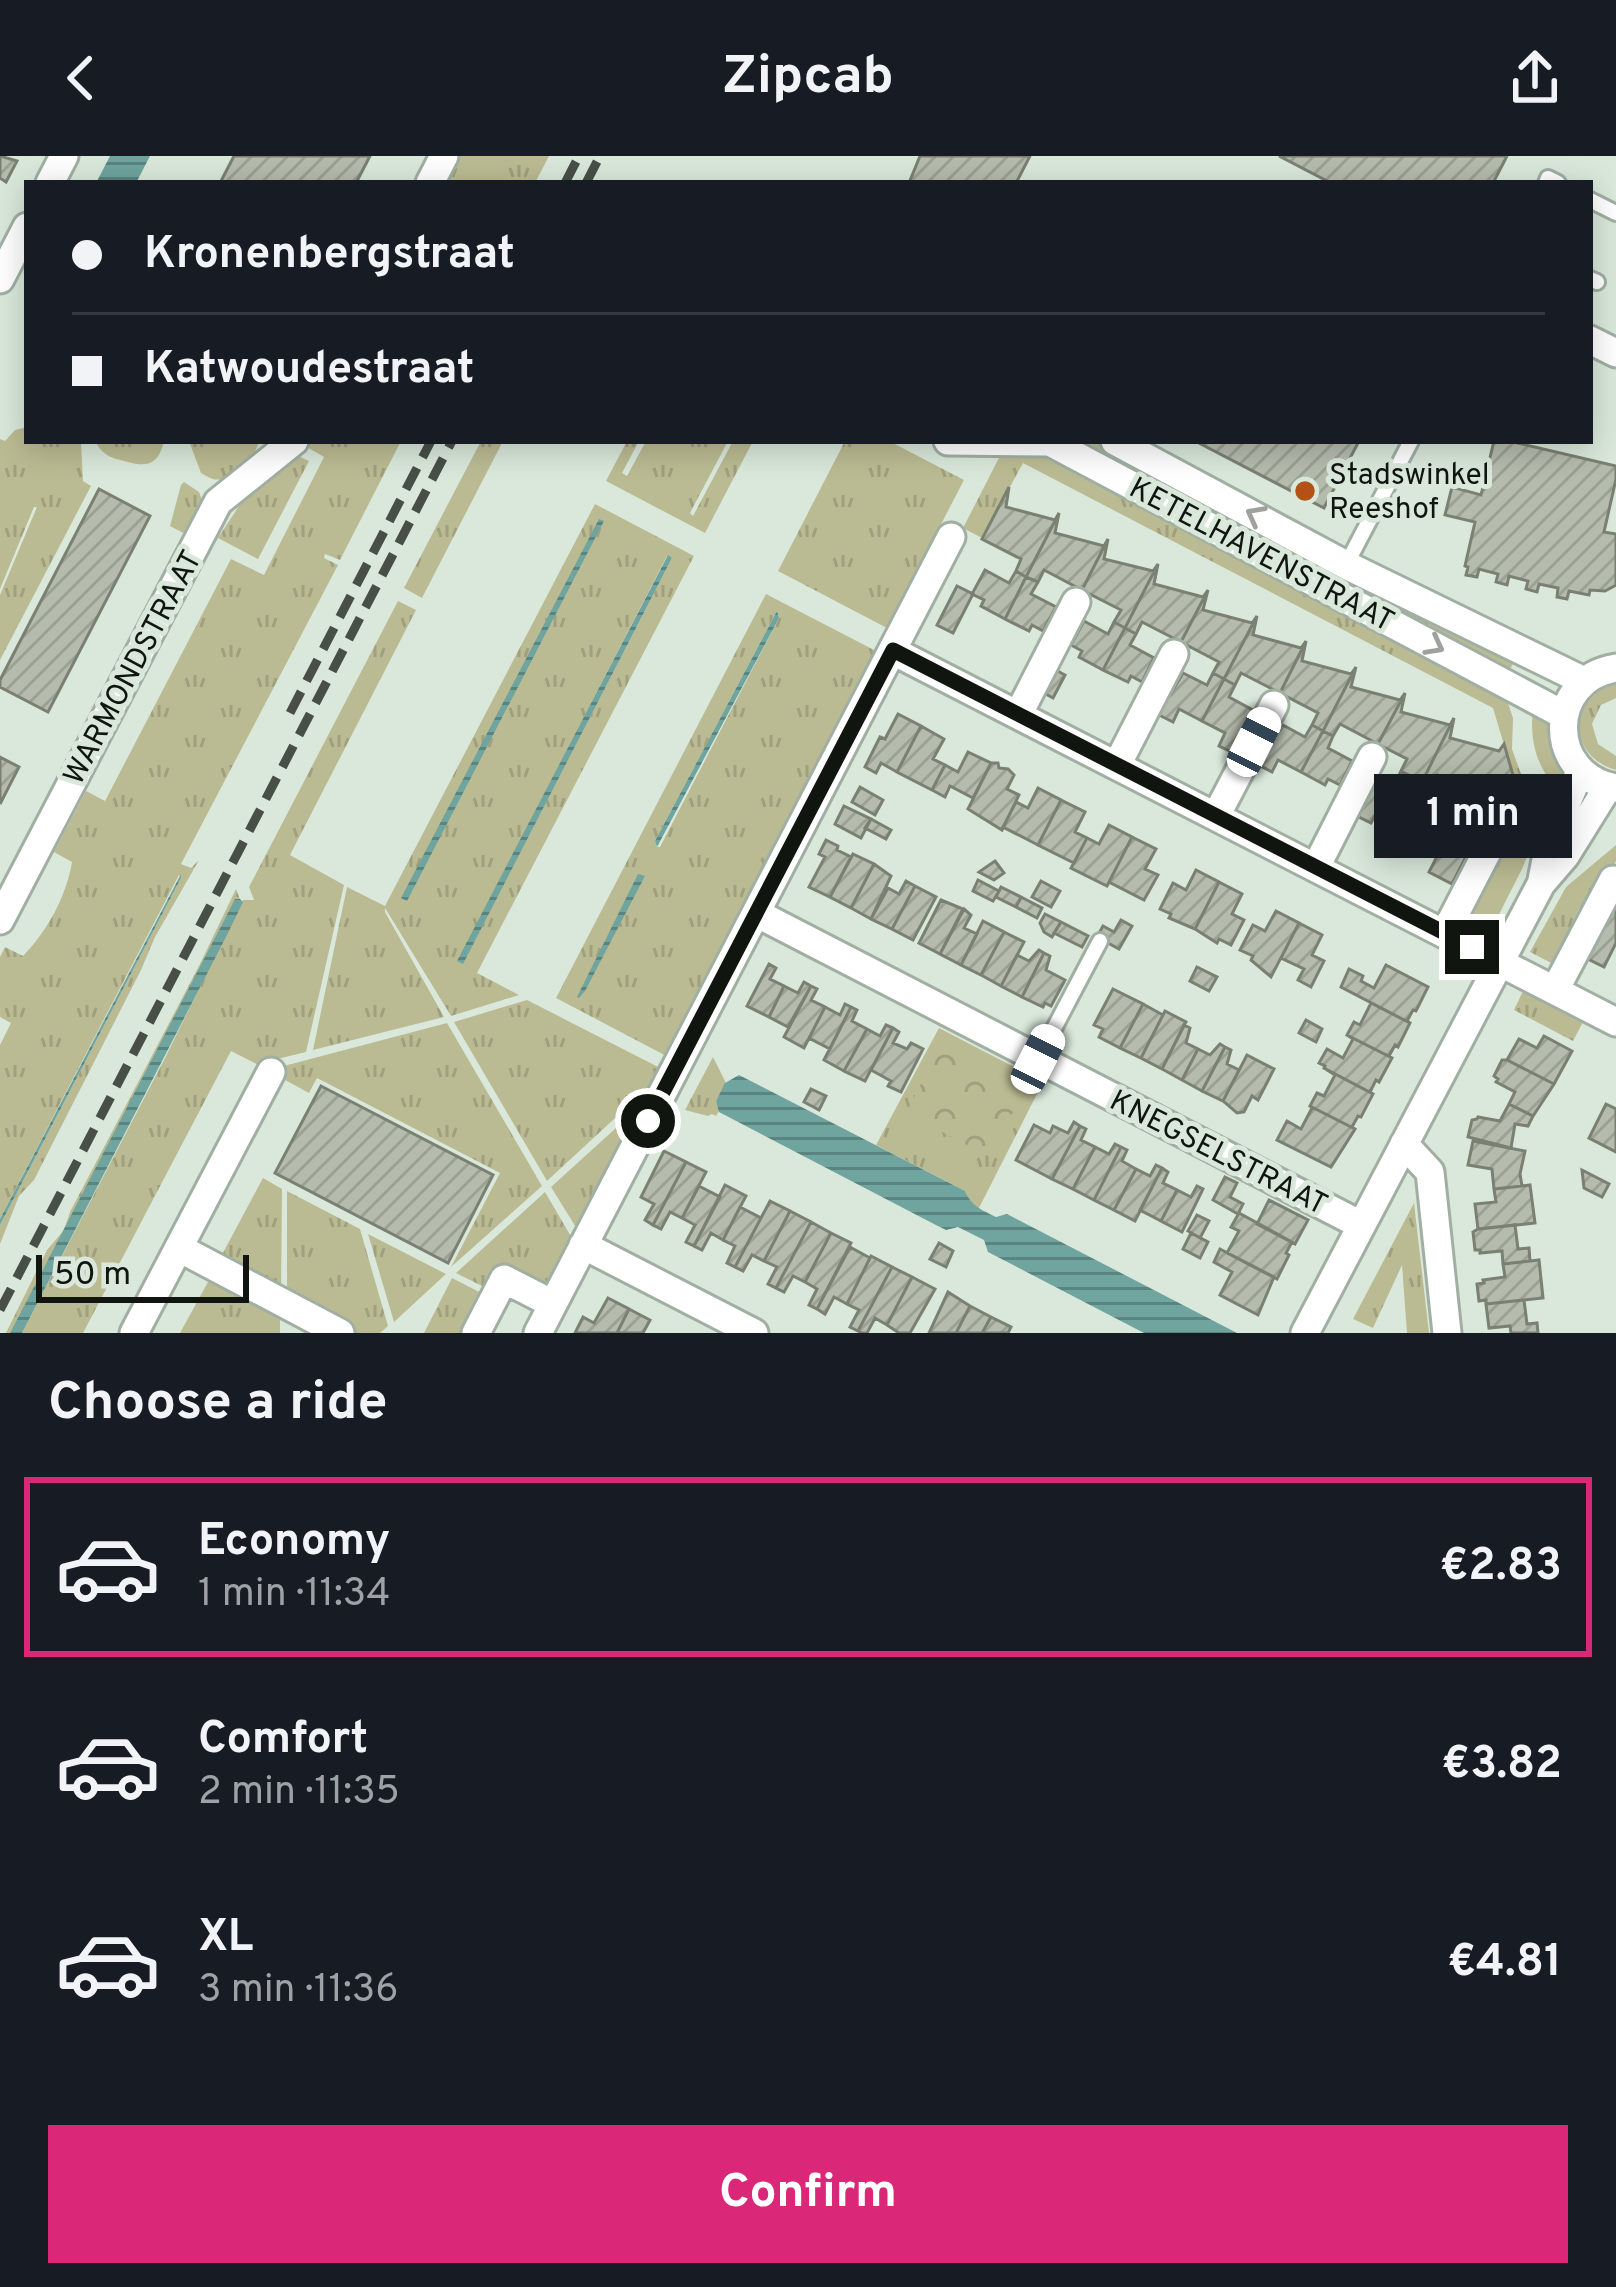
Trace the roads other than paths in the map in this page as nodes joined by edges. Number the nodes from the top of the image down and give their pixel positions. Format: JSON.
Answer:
{"nodes":[{"id":1,"x":24,"y":233,"type":"edge"},
{"id":2,"x":0,"y":278,"type":"edge"},
{"id":3,"x":290,"y":444,"type":"edge"},
{"id":4,"x":1054,"y":444,"type":"edge"},
{"id":5,"x":1121,"y":444,"type":"edge"},
{"id":6,"x":1410,"y":444,"type":"edge"},
{"id":7,"x":951,"y":537,"type":"dead end"},
{"id":8,"x":1346,"y":565,"type":"junction"},
{"id":9,"x":1333,"y":592,"type":"junction"},
{"id":10,"x":1076,"y":602,"type":"dead end"},
{"id":11,"x":893,"y":650,"type":"junction"},
{"id":12,"x":1174,"y":654,"type":"dead end"},
{"id":13,"x":1616,"y":668,"type":"edge"},
{"id":14,"x":1584,"y":681,"type":"junction"},
{"id":15,"x":1274,"y":705,"type":"dead end"},
{"id":16,"x":1018,"y":715,"type":"junction"},
{"id":17,"x":1564,"y":715,"type":"junction"},
{"id":18,"x":1372,"y":757,"type":"dead end"},
{"id":19,"x":1117,"y":765,"type":"junction"},
{"id":20,"x":1580,"y":771,"type":"junction"},
{"id":21,"x":1612,"y":787,"type":"edge"},
{"id":22,"x":1458,"y":801,"type":"dead end"},
{"id":23,"x":1216,"y":816,"type":"junction"},
{"id":24,"x":1316,"y":867,"type":"junction"},
{"id":25,"x":1616,"y":882,"type":"edge"},
{"id":26,"x":1541,"y":884,"type":"junction"},
{"id":27,"x":756,"y":913,"type":"junction"},
{"id":28,"x":0,"y":920,"type":"edge"},
{"id":29,"x":1445,"y":933,"type":"junction"},
{"id":30,"x":1100,"y":941,"type":"dead end"},
{"id":31,"x":1500,"y":962,"type":"junction"},
{"id":32,"x":1555,"y":990,"type":"junction"},
{"id":33,"x":1616,"y":1022,"type":"edge"},
{"id":34,"x":1038,"y":1059,"type":"junction"},
{"id":35,"x":272,"y":1072,"type":"dead end"},
{"id":36,"x":1404,"y":1144,"type":"junction"},
{"id":37,"x":1361,"y":1225,"type":"junction"},
{"id":38,"x":584,"y":1245,"type":"junction"},
{"id":39,"x":178,"y":1248,"type":"junction"},
{"id":40,"x":553,"y":1304,"type":"junction"},
{"id":41,"x":134,"y":1333,"type":"edge"},
{"id":42,"x":340,"y":1333,"type":"edge"},
{"id":43,"x":476,"y":1333,"type":"edge"},
{"id":44,"x":538,"y":1333,"type":"edge"},
{"id":45,"x":754,"y":1333,"type":"edge"},
{"id":46,"x":1305,"y":1333,"type":"edge"},
{"id":47,"x":1447,"y":1333,"type":"edge"}],
"edges":[{"from":1,"to":2,"type":"street"},
{"from":3,"to":28,"type":"street","name":"WARMONDSTRAAT"},
{"from":4,"to":9,"type":"street","name":"KETELHAVENSTRAAT"},
{"from":8,"to":5,"type":"street","name":"KETELHAVENSTRAAT","one_way":true},
{"from":6,"to":8,"type":"lane"},
{"from":7,"to":11,"type":"street"},
{"from":8,"to":9,"type":"lane"},
{"from":8,"to":14,"type":"street","name":"KETELHAVENSTRAAT"},
{"from":9,"to":17,"type":"street","name":"KETELHAVENSTRAAT","one_way":true},
{"from":10,"to":16,"type":"street"},
{"from":11,"to":16,"type":"street"},
{"from":11,"to":27,"type":"street"},
{"from":12,"to":19,"type":"street"},
{"from":13,"to":14,"type":"street"},
{"from":14,"to":17,"type":"street"},
{"from":15,"to":23,"type":"street"},
{"from":16,"to":19,"type":"street"},
{"from":17,"to":20,"type":"street"},
{"from":18,"to":24,"type":"street"},
{"from":19,"to":23,"type":"street"},
{"from":20,"to":21,"type":"street"},
{"from":20,"to":26,"type":"street"},
{"from":21,"to":26,"type":"street"},
{"from":22,"to":29,"type":"street"},
{"from":23,"to":24,"type":"street"},
{"from":24,"to":29,"type":"street"},
{"from":25,"to":32,"type":"street"},
{"from":26,"to":31,"type":"street"},
{"from":27,"to":34,"type":"street","name":"KNEGSELSTRAAT"},
{"from":27,"to":38,"type":"street"},
{"from":29,"to":31,"type":"street"},
{"from":30,"to":34,"type":"lane"},
{"from":31,"to":32,"type":"street"},
{"from":31,"to":36,"type":"street"},
{"from":32,"to":33,"type":"street"},
{"from":34,"to":37,"type":"street","name":"KNEGSELSTRAAT"},
{"from":35,"to":39,"type":"street"},
{"from":36,"to":37,"type":"street"},
{"from":36,"to":47,"type":"street"},
{"from":37,"to":46,"type":"street"},
{"from":38,"to":40,"type":"street"},
{"from":38,"to":45,"type":"street"},
{"from":39,"to":41,"type":"street"},
{"from":39,"to":42,"type":"street"},
{"from":40,"to":43,"type":"street"},
{"from":40,"to":44,"type":"street"}]}
